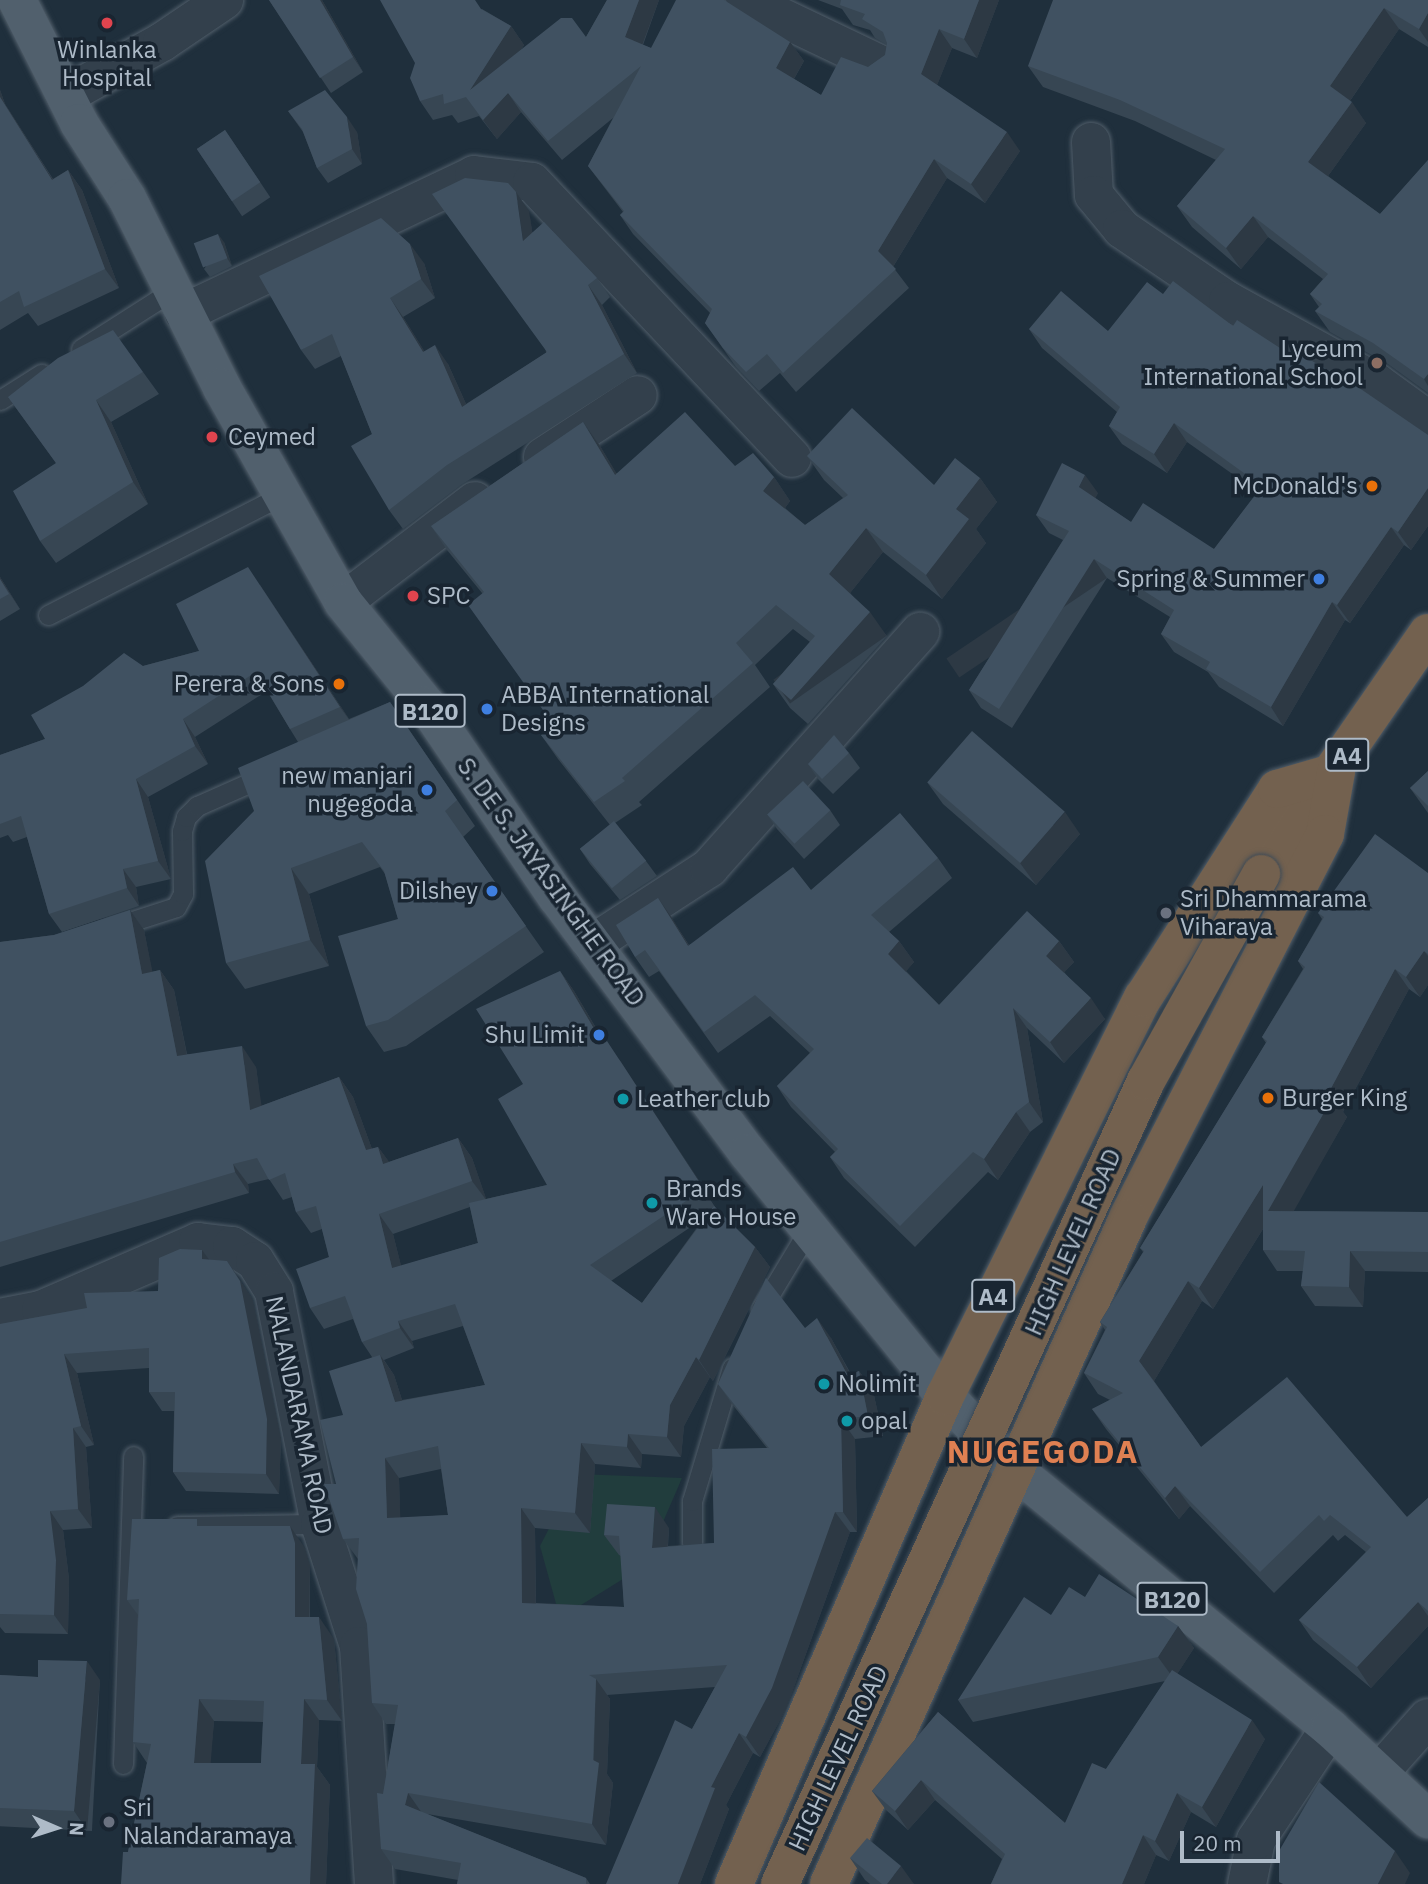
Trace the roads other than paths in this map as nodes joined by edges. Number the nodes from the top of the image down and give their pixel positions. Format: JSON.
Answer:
{"nodes":[{"id":1,"x":17,"y":0,"type":"edge"},
{"id":2,"x":224,"y":0,"type":"edge"},
{"id":3,"x":745,"y":0,"type":"edge"},
{"id":4,"x":879,"y":64,"type":"edge"},
{"id":5,"x":66,"y":95,"type":"junction"},
{"id":6,"x":1091,"y":142,"type":"dead end"},
{"id":7,"x":179,"y":301,"type":"junction"},
{"id":8,"x":638,"y":395,"type":"dead end"},
{"id":9,"x":0,"y":400,"type":"edge"},
{"id":10,"x":1428,"y":420,"type":"edge"},
{"id":11,"x":792,"y":458,"type":"dead end"},
{"id":12,"x":282,"y":496,"type":"junction"},
{"id":13,"x":343,"y":602,"type":"junction"},
{"id":14,"x":48,"y":615,"type":"dead end"},
{"id":15,"x":920,"y":632,"type":"dead end"},
{"id":16,"x":1428,"y":634,"type":"edge"},
{"id":17,"x":286,"y":767,"type":"edge"},
{"id":18,"x":1336,"y":772,"type":"junction"},
{"id":19,"x":89,"y":936,"type":"edge"},
{"id":20,"x":592,"y":944,"type":"junction"},
{"id":21,"x":1048,"y":1181,"type":"junction"},
{"id":22,"x":1128,"y":1218,"type":"junction"},
{"id":23,"x":809,"y":1229,"type":"junction"},
{"id":24,"x":0,"y":1318,"type":"edge"},
{"id":25,"x":754,"y":1324,"type":"edge"},
{"id":26,"x":742,"y":1348,"type":"edge"},
{"id":27,"x":935,"y":1383,"type":"junction"},
{"id":28,"x":133,"y":1456,"type":"dead end"},
{"id":29,"x":1016,"y":1471,"type":"junction"},
{"id":30,"x":320,"y":1524,"type":"junction"},
{"id":31,"x":131,"y":1527,"type":"junction"},
{"id":32,"x":692,"y":1543,"type":"edge"},
{"id":33,"x":870,"y":1579,"type":"junction"},
{"id":34,"x":954,"y":1612,"type":"junction"},
{"id":35,"x":1428,"y":1718,"type":"edge"},
{"id":36,"x":1330,"y":1728,"type":"junction"},
{"id":37,"x":123,"y":1764,"type":"dead end"},
{"id":38,"x":1380,"y":1772,"type":"junction"},
{"id":39,"x":1428,"y":1819,"type":"edge"},
{"id":40,"x":374,"y":1884,"type":"edge"},
{"id":41,"x":734,"y":1884,"type":"edge"},
{"id":42,"x":780,"y":1884,"type":"edge"},
{"id":43,"x":829,"y":1884,"type":"edge"},
{"id":44,"x":1247,"y":1884,"type":"edge"}],
"edges":[{"from":1,"to":5,"type":"main road","name":"S. DE S. JAYASINGHE ROAD","number":"B120"},
{"from":2,"to":5,"type":"street"},
{"from":3,"to":4,"type":"street"},
{"from":5,"to":7,"type":"main road","name":"S. DE S. JAYASINGHE ROAD","number":"B120"},
{"from":6,"to":10,"type":"street"},
{"from":7,"to":9,"type":"lane"},
{"from":7,"to":11,"type":"street"},
{"from":7,"to":12,"type":"main road","name":"S. DE S. JAYASINGHE ROAD","number":"B120"},
{"from":8,"to":13,"type":"street"},
{"from":12,"to":13,"type":"main road","name":"S. DE S. JAYASINGHE ROAD","number":"B120"},
{"from":12,"to":14,"type":"lane"},
{"from":13,"to":20,"type":"main road","name":"S. DE S. JAYASINGHE ROAD","number":"B120"},
{"from":15,"to":20,"type":"street"},
{"from":16,"to":18,"type":"highway","name":"HIGH LEVEL ROAD","number":"A4"},
{"from":17,"to":19,"type":"lane"},
{"from":18,"to":21,"type":"highway","number":"A4"},
{"from":18,"to":22,"type":"highway","number":"A4"},
{"from":18,"to":42,"type":"highway","name":"HIGH LEVEL ROAD","number":"A4","bridge":true},
{"from":20,"to":23,"type":"main road","name":"S. DE S. JAYASINGHE ROAD","number":"B120"},
{"from":21,"to":22,"type":"highway"},
{"from":21,"to":27,"type":"highway","number":"A4"},
{"from":22,"to":29,"type":"highway","number":"A4"},
{"from":23,"to":25,"type":"lane"},
{"from":23,"to":27,"type":"main road","name":"S. DE S. JAYASINGHE ROAD","number":"B120"},
{"from":24,"to":30,"type":"street","name":"NALANDARAMA ROAD"},
{"from":26,"to":32,"type":"lane"},
{"from":27,"to":29,"type":"main road","number":"B120"},
{"from":27,"to":33,"type":"highway","number":"A4"},
{"from":28,"to":31,"type":"lane"},
{"from":29,"to":34,"type":"highway","number":"A4"},
{"from":29,"to":36,"type":"main road","number":"B120"},
{"from":30,"to":31,"type":"lane"},
{"from":30,"to":40,"type":"street","name":"NALANDARAMA ROAD"},
{"from":31,"to":37,"type":"lane"},
{"from":33,"to":34,"type":"highway"},
{"from":33,"to":41,"type":"highway","number":"A4"},
{"from":34,"to":43,"type":"highway","number":"A4"},
{"from":35,"to":38,"type":"street"},
{"from":36,"to":38,"type":"main road","number":"B120"},
{"from":36,"to":44,"type":"street"},
{"from":38,"to":39,"type":"main road","number":"B120"}]}
